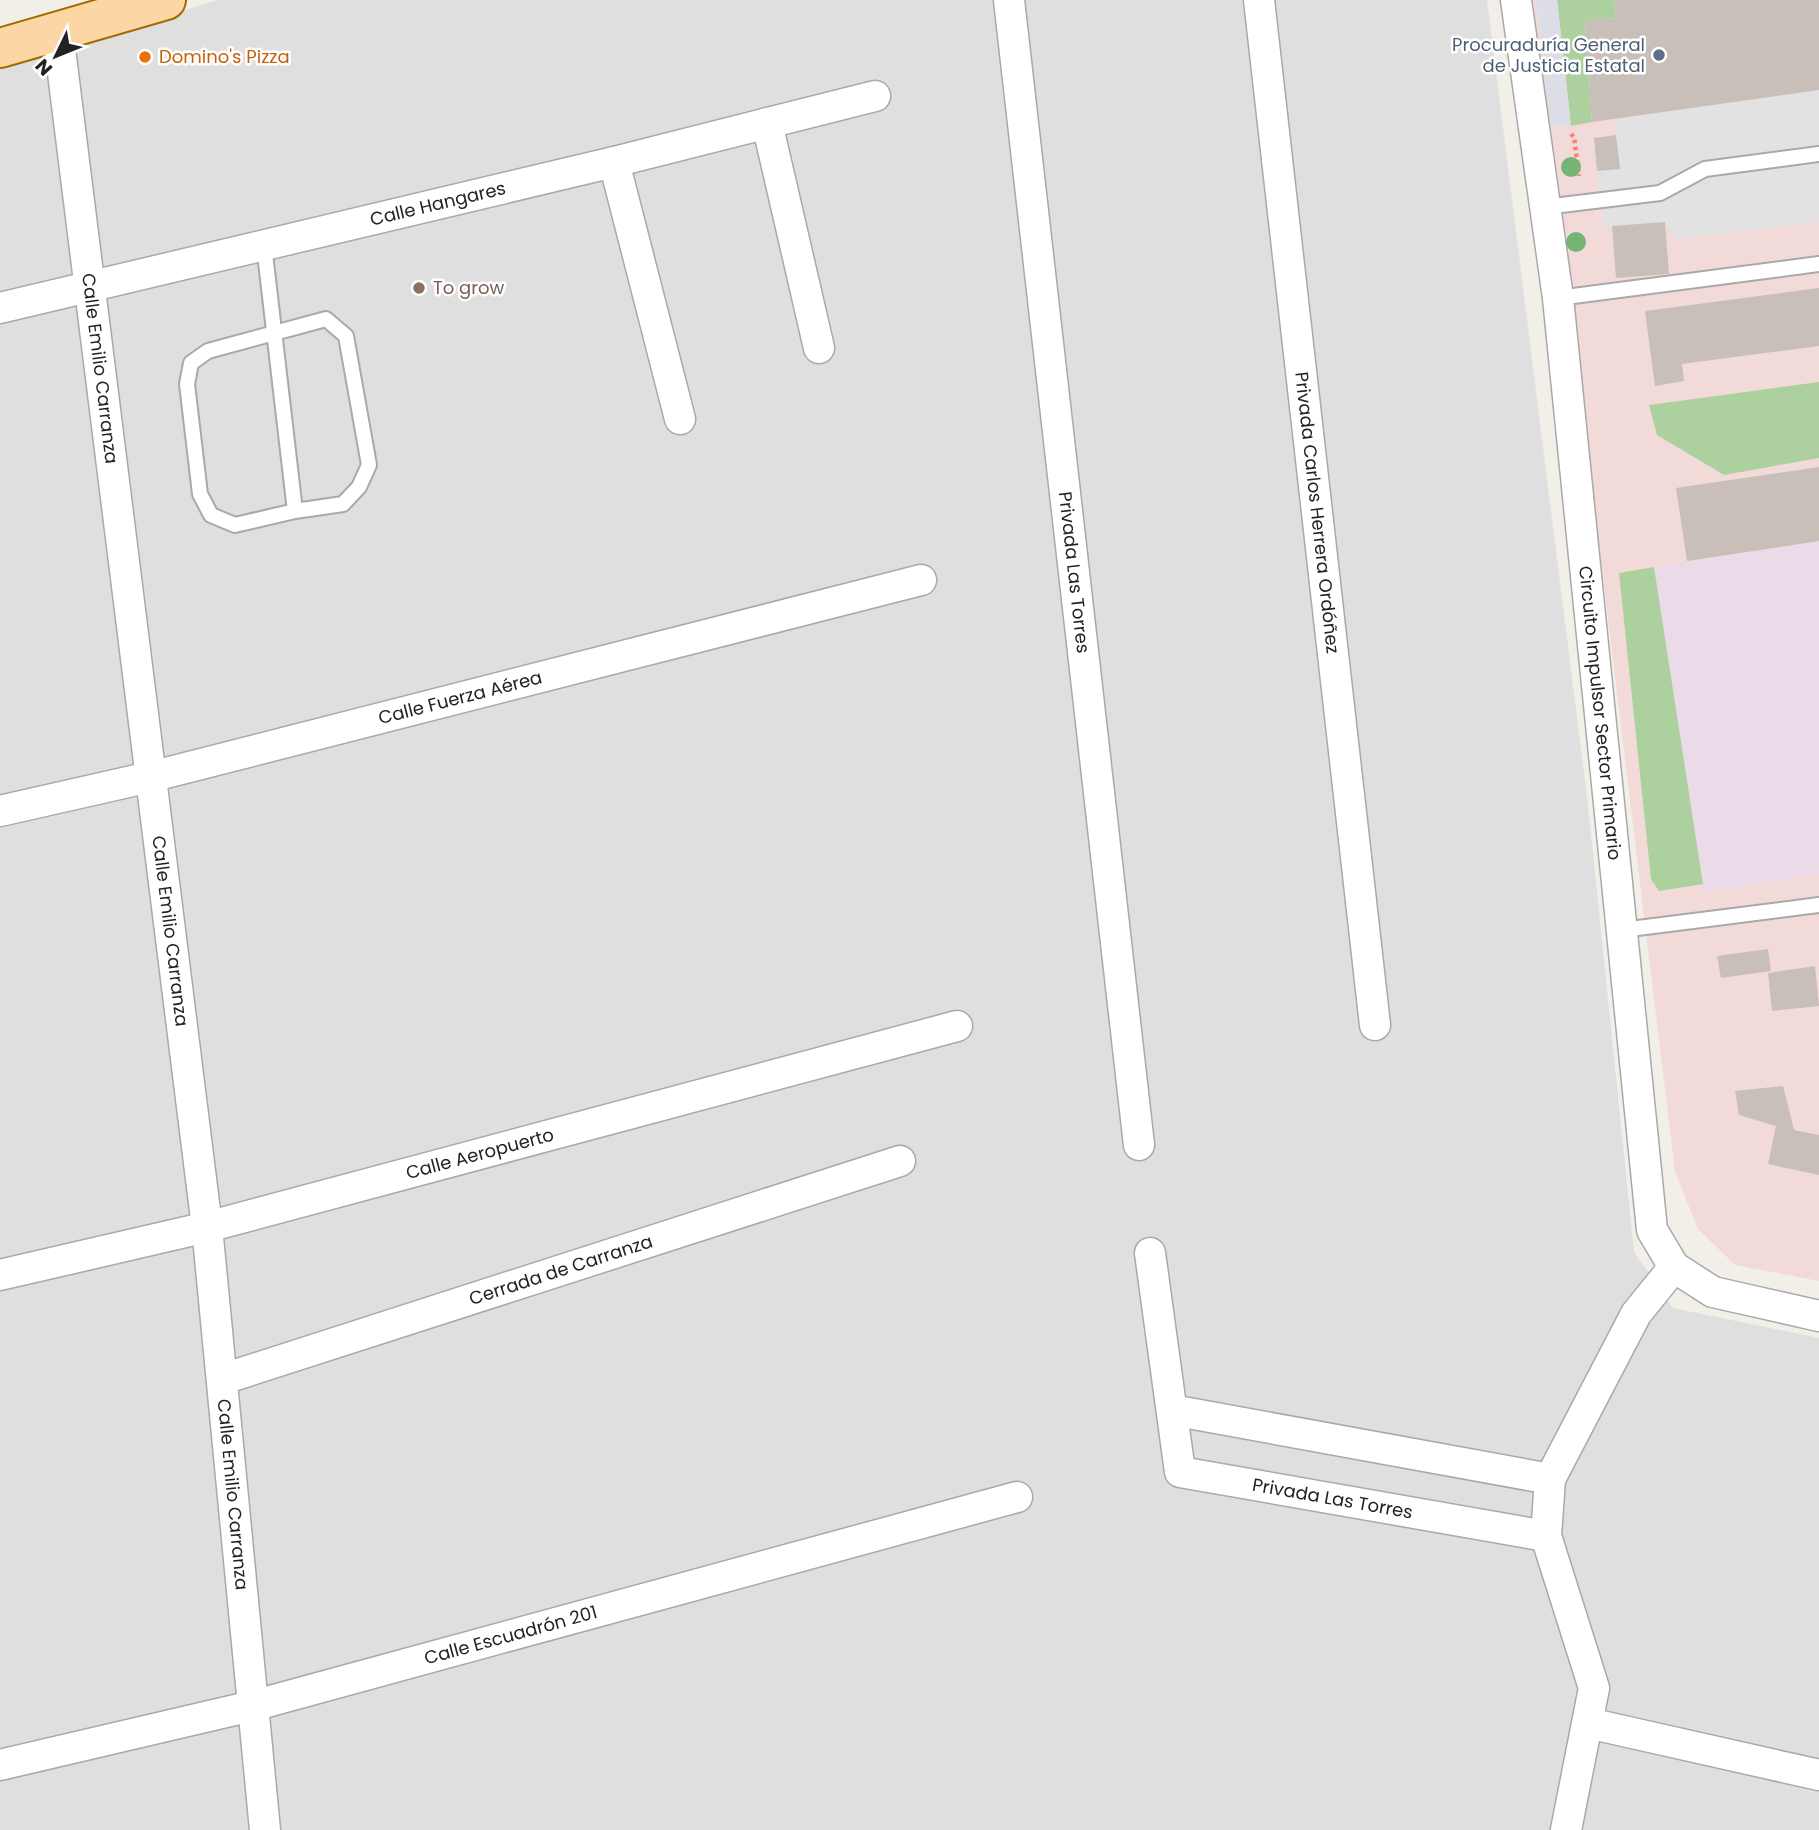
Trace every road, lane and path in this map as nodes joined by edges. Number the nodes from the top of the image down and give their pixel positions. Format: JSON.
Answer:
{"nodes":[{"id":1,"x":166,"y":0,"type":"edge"},
{"id":2,"x":1009,"y":0,"type":"edge"},
{"id":3,"x":1259,"y":0,"type":"edge"},
{"id":4,"x":1516,"y":0,"type":"edge"},
{"id":5,"x":58,"y":33,"type":"junction"},
{"id":6,"x":0,"y":48,"type":"edge"},
{"id":7,"x":875,"y":96,"type":"dead end"},
{"id":8,"x":767,"y":123,"type":"junction"},
{"id":9,"x":1819,"y":155,"type":"edge"},
{"id":10,"x":614,"y":162,"type":"junction"},
{"id":11,"x":1545,"y":207,"type":"junction"},
{"id":12,"x":264,"y":245,"type":"junction"},
{"id":13,"x":1819,"y":264,"type":"edge"},
{"id":14,"x":90,"y":287,"type":"junction"},
{"id":15,"x":1558,"y":298,"type":"junction"},
{"id":16,"x":0,"y":308,"type":"edge"},
{"id":17,"x":275,"y":331,"type":"junction"},
{"id":18,"x":819,"y":348,"type":"dead end"},
{"id":19,"x":680,"y":419,"type":"dead end"},
{"id":20,"x":295,"y":511,"type":"junction"},
{"id":21,"x":920,"y":580,"type":"dead end"},
{"id":22,"x":150,"y":777,"type":"junction"},
{"id":23,"x":0,"y":810,"type":"edge"},
{"id":24,"x":1819,"y":905,"type":"edge"},
{"id":25,"x":1622,"y":930,"type":"junction"},
{"id":26,"x":1376,"y":1025,"type":"dead end"},
{"id":27,"x":957,"y":1026,"type":"dead end"},
{"id":28,"x":1139,"y":1145,"type":"dead end"},
{"id":29,"x":900,"y":1161,"type":"dead end"},
{"id":30,"x":207,"y":1227,"type":"junction"},
{"id":31,"x":1150,"y":1253,"type":"dead end"},
{"id":32,"x":1674,"y":1268,"type":"junction"},
{"id":33,"x":0,"y":1275,"type":"edge"},
{"id":34,"x":1819,"y":1316,"type":"edge"},
{"id":35,"x":223,"y":1379,"type":"junction"},
{"id":36,"x":1172,"y":1410,"type":"junction"},
{"id":37,"x":1550,"y":1479,"type":"junction"},
{"id":38,"x":1017,"y":1497,"type":"dead end"},
{"id":39,"x":1546,"y":1536,"type":"junction"},
{"id":40,"x":252,"y":1706,"type":"junction"},
{"id":41,"x":1588,"y":1723,"type":"junction"},
{"id":42,"x":0,"y":1765,"type":"edge"},
{"id":43,"x":1819,"y":1775,"type":"edge"},
{"id":44,"x":265,"y":1830,"type":"edge"},
{"id":45,"x":1566,"y":1830,"type":"edge"}],
"edges":[{"from":1,"to":5,"type":"main road"},
{"from":2,"to":28,"type":"street","name":"Privada Las Torres"},
{"from":3,"to":26,"type":"street","name":"Privada Carlos Herrera Ordóñez"},
{"from":4,"to":11,"type":"street","name":"Circuito Impulsor Sector Primario"},
{"from":5,"to":6,"type":"main road"},
{"from":5,"to":14,"type":"street","name":"Calle Emilio Carranza"},
{"from":7,"to":8,"type":"street","name":"Calle Hangares"},
{"from":8,"to":10,"type":"street","name":"Calle Hangares"},
{"from":8,"to":18,"type":"street"},
{"from":9,"to":11,"type":"lane"},
{"from":10,"to":12,"type":"street","name":"Calle Hangares"},
{"from":10,"to":19,"type":"street"},
{"from":11,"to":15,"type":"street","name":"Circuito Impulsor Sector Primario"},
{"from":12,"to":14,"type":"street","name":"Calle Hangares"},
{"from":12,"to":17,"type":"lane"},
{"from":13,"to":15,"type":"lane"},
{"from":14,"to":16,"type":"street","name":"Calle Hangares"},
{"from":14,"to":22,"type":"street","name":"Calle Emilio Carranza"},
{"from":15,"to":25,"type":"street","name":"Circuito Impulsor Sector Primario"},
{"from":17,"to":20,"type":"lane"},
{"from":17,"to":20,"type":"lane"},
{"from":17,"to":20,"type":"lane"},
{"from":21,"to":22,"type":"street","name":"Calle Fuerza Aérea"},
{"from":22,"to":23,"type":"street","name":"Calle Fuerza Aérea"},
{"from":22,"to":30,"type":"street","name":"Calle Emilio Carranza"},
{"from":24,"to":25,"type":"lane"},
{"from":25,"to":32,"type":"street","name":"Circuito Impulsor Sector Primario"},
{"from":27,"to":30,"type":"street","name":"Calle Aeropuerto"},
{"from":29,"to":35,"type":"street","name":"Cerrada de Carranza"},
{"from":30,"to":33,"type":"street","name":"Calle Aeropuerto"},
{"from":30,"to":35,"type":"street","name":"Calle Emilio Carranza"},
{"from":31,"to":36,"type":"street","name":"Privada Las Torres"},
{"from":32,"to":34,"type":"street","name":"Circuito Impulsor Sector Primario"},
{"from":32,"to":37,"type":"street"},
{"from":35,"to":40,"type":"street","name":"Calle Emilio Carranza"},
{"from":36,"to":37,"type":"street"},
{"from":36,"to":39,"type":"street","name":"Privada Las Torres"},
{"from":37,"to":39,"type":"street"},
{"from":38,"to":40,"type":"street","name":"Calle Escuadrón 201"},
{"from":39,"to":41,"type":"street"},
{"from":40,"to":42,"type":"street","name":"Calle Escuadrón 201"},
{"from":40,"to":44,"type":"street","name":"Calle Emilio Carranza"},
{"from":41,"to":43,"type":"street"},
{"from":41,"to":45,"type":"street"}]}
